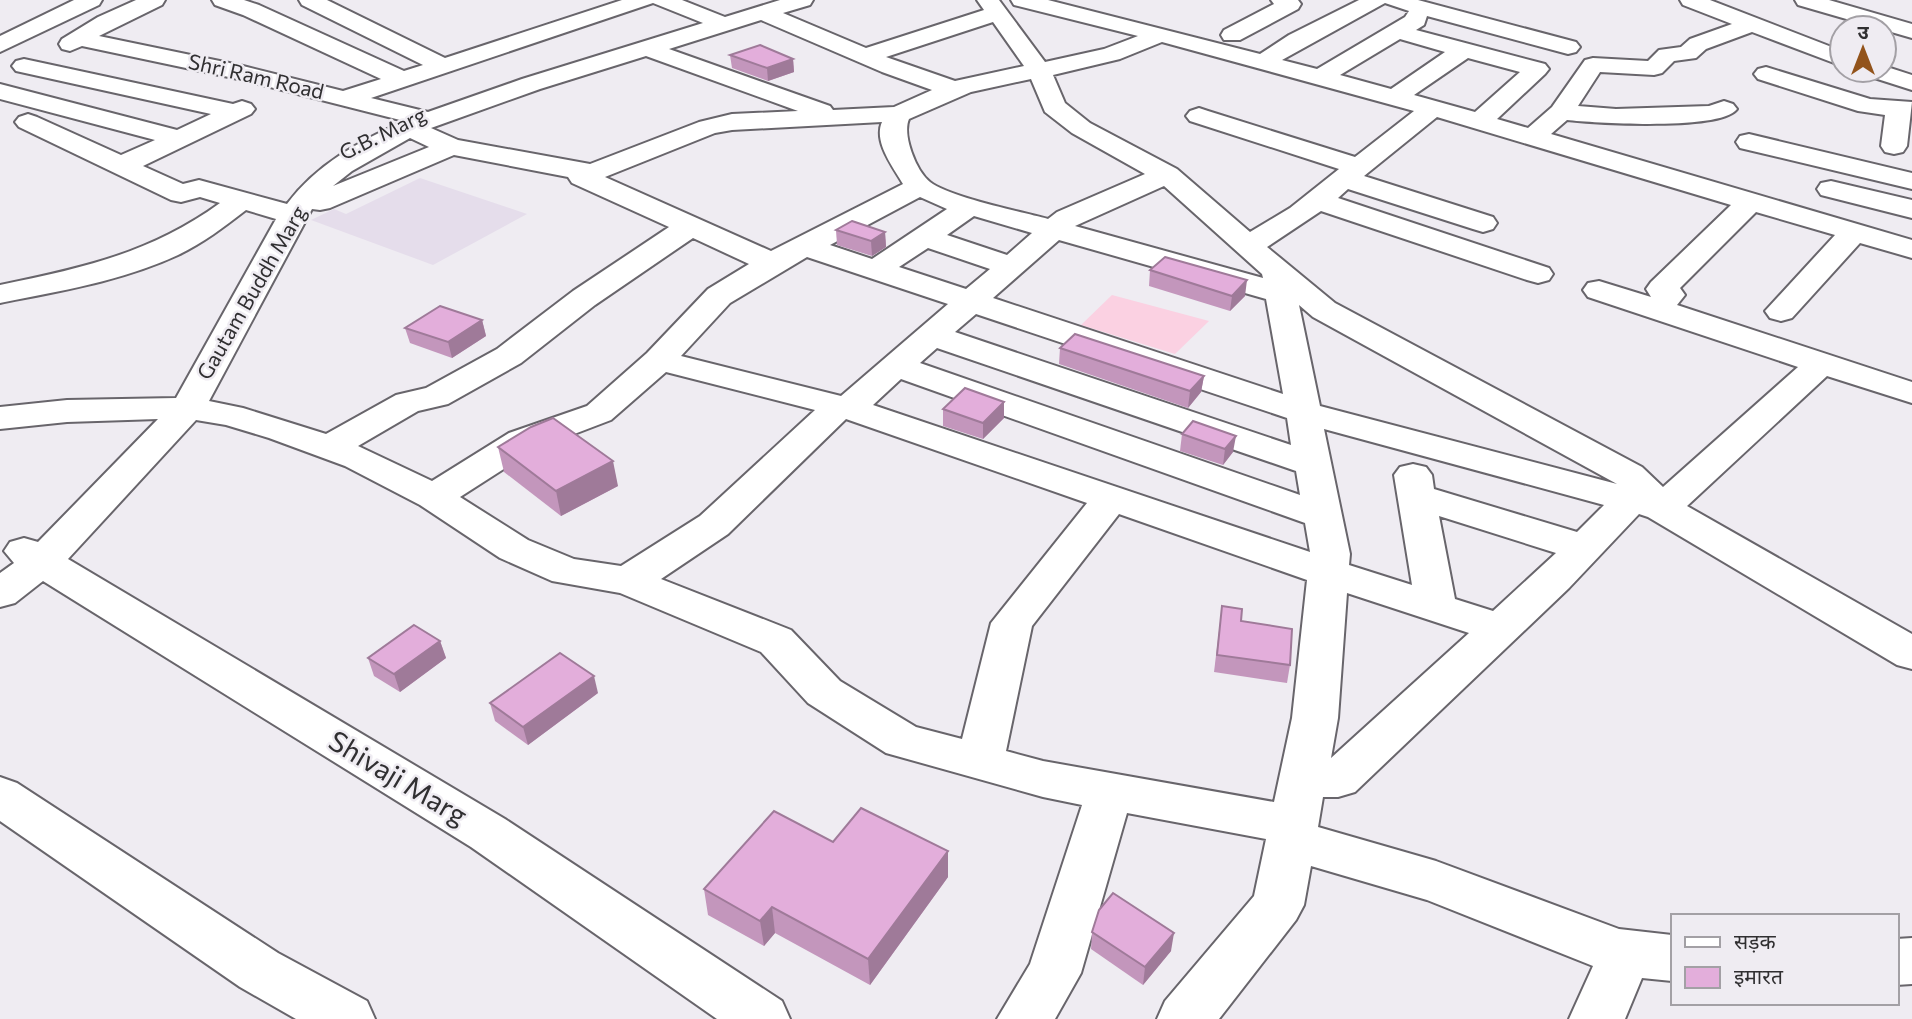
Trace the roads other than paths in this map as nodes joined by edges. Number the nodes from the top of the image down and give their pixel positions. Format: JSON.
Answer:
{"nodes":[{"id":1,"x":57,"y":0,"type":"edge"},
{"id":2,"x":92,"y":0,"type":"edge"},
{"id":3,"x":155,"y":0,"type":"edge"},
{"id":4,"x":223,"y":0,"type":"edge"},
{"id":5,"x":310,"y":0,"type":"edge"},
{"id":6,"x":644,"y":0,"type":"edge"},
{"id":7,"x":662,"y":0,"type":"edge"},
{"id":8,"x":802,"y":0,"type":"edge"},
{"id":9,"x":1282,"y":0,"type":"edge"},
{"id":10,"x":1376,"y":0,"type":"edge"},
{"id":11,"x":1393,"y":0,"type":"edge"},
{"id":12,"x":1691,"y":0,"type":"edge"},
{"id":13,"x":1806,"y":0,"type":"edge"},
{"id":14,"x":1021,"y":4,"type":"edge"},
{"id":15,"x":1416,"y":7,"type":"junction"},
{"id":16,"x":23,"y":11,"type":"dead end"},
{"id":17,"x":743,"y":12,"type":"edge"},
{"id":18,"x":1751,"y":24,"type":"junction"},
{"id":19,"x":1912,"y":31,"type":"edge"},
{"id":20,"x":1399,"y":33,"type":"junction"},
{"id":21,"x":1159,"y":35,"type":"junction"},
{"id":22,"x":1232,"y":35,"type":"dead end"},
{"id":23,"x":313,"y":38,"type":"junction"},
{"id":24,"x":81,"y":39,"type":"junction"},
{"id":25,"x":0,"y":45,"type":"edge"},
{"id":26,"x":1568,"y":47,"type":"dead end"},
{"id":27,"x":648,"y":49,"type":"junction"},
{"id":28,"x":1464,"y":50,"type":"junction"},
{"id":29,"x":437,"y":53,"type":"junction"},
{"id":30,"x":1828,"y":54,"type":"edge"},
{"id":31,"x":865,"y":56,"type":"junction"},
{"id":32,"x":1263,"y":62,"type":"junction"},
{"id":33,"x":24,"y":66,"type":"junction"},
{"id":34,"x":239,"y":72,"type":"junction"},
{"id":35,"x":1040,"y":72,"type":"junction"},
{"id":36,"x":0,"y":74,"type":"edge"},
{"id":37,"x":1766,"y":74,"type":"dead end"},
{"id":38,"x":1320,"y":78,"type":"junction"},
{"id":39,"x":401,"y":79,"type":"junction"},
{"id":40,"x":286,"y":84,"type":"junction"},
{"id":41,"x":956,"y":90,"type":"junction"},
{"id":42,"x":0,"y":91,"type":"edge"},
{"id":43,"x":346,"y":97,"type":"junction"},
{"id":44,"x":1394,"y":98,"type":"junction"},
{"id":45,"x":190,"y":102,"type":"junction"},
{"id":46,"x":1433,"y":108,"type":"junction"},
{"id":47,"x":1724,"y":109,"type":"dead end"},
{"id":48,"x":1906,"y":110,"type":"edge"},
{"id":49,"x":236,"y":112,"type":"junction"},
{"id":50,"x":1560,"y":112,"type":"junction"},
{"id":51,"x":898,"y":114,"type":"junction"},
{"id":52,"x":1199,"y":116,"type":"dead end"},
{"id":53,"x":838,"y":117,"type":"junction"},
{"id":54,"x":419,"y":121,"type":"junction"},
{"id":55,"x":1480,"y":121,"type":"junction"},
{"id":56,"x":28,"y":122,"type":"dead end"},
{"id":57,"x":137,"y":127,"type":"junction"},
{"id":58,"x":1533,"y":137,"type":"junction"},
{"id":59,"x":179,"y":138,"type":"junction"},
{"id":60,"x":1749,"y":142,"type":"dead end"},
{"id":61,"x":1894,"y":146,"type":"dead end"},
{"id":62,"x":451,"y":147,"type":"junction"},
{"id":63,"x":120,"y":166,"type":"junction"},
{"id":64,"x":592,"y":173,"type":"junction"},
{"id":65,"x":1351,"y":173,"type":"junction"},
{"id":66,"x":1167,"y":175,"type":"junction"},
{"id":67,"x":1912,"y":181,"type":"edge"},
{"id":68,"x":919,"y":187,"type":"junction"},
{"id":69,"x":1831,"y":190,"type":"dead end"},
{"id":70,"x":242,"y":200,"type":"junction"},
{"id":71,"x":1317,"y":200,"type":"junction"},
{"id":72,"x":1751,"y":202,"type":"junction"},
{"id":73,"x":970,"y":206,"type":"junction"},
{"id":74,"x":1912,"y":209,"type":"edge"},
{"id":75,"x":288,"y":212,"type":"junction"},
{"id":76,"x":1483,"y":223,"type":"dead end"},
{"id":77,"x":693,"y":226,"type":"junction"},
{"id":78,"x":1053,"y":229,"type":"junction"},
{"id":79,"x":1853,"y":233,"type":"junction"},
{"id":80,"x":924,"y":237,"type":"junction"},
{"id":81,"x":1908,"y":242,"type":"edge"},
{"id":82,"x":804,"y":246,"type":"junction"},
{"id":83,"x":1248,"y":246,"type":"junction"},
{"id":84,"x":772,"y":263,"type":"junction"},
{"id":85,"x":1011,"y":266,"type":"junction"},
{"id":86,"x":875,"y":270,"type":"junction"},
{"id":87,"x":1538,"y":274,"type":"dead end"},
{"id":88,"x":1279,"y":282,"type":"junction"},
{"id":89,"x":1599,"y":290,"type":"dead end"},
{"id":90,"x":0,"y":294,"type":"edge"},
{"id":91,"x":970,"y":302,"type":"junction"},
{"id":92,"x":1657,"y":309,"type":"junction"},
{"id":93,"x":1781,"y":312,"type":"dead end"},
{"id":94,"x":931,"y":335,"type":"junction"},
{"id":95,"x":659,"y":360,"type":"junction"},
{"id":96,"x":1822,"y":363,"type":"junction"},
{"id":97,"x":896,"y":366,"type":"junction"},
{"id":98,"x":1912,"y":393,"type":"edge"},
{"id":99,"x":844,"y":407,"type":"junction"},
{"id":100,"x":175,"y":408,"type":"junction"},
{"id":101,"x":1304,"y":412,"type":"junction"},
{"id":102,"x":0,"y":418,"type":"edge"},
{"id":103,"x":1406,"y":439,"type":"junction"},
{"id":104,"x":330,"y":447,"type":"junction"},
{"id":105,"x":1314,"y":465,"type":"junction"},
{"id":106,"x":1416,"y":496,"type":"junction"},
{"id":107,"x":433,"y":497,"type":"junction"},
{"id":108,"x":1112,"y":498,"type":"junction"},
{"id":109,"x":1647,"y":504,"type":"junction"},
{"id":110,"x":1323,"y":516,"type":"junction"},
{"id":111,"x":1584,"y":548,"type":"junction"},
{"id":112,"x":22,"y":561,"type":"edge"},
{"id":113,"x":1329,"y":573,"type":"junction"},
{"id":114,"x":628,"y":581,"type":"junction"},
{"id":115,"x":0,"y":593,"type":"edge"},
{"id":116,"x":1436,"y":608,"type":"junction"},
{"id":117,"x":1500,"y":628,"type":"junction"},
{"id":118,"x":1912,"y":654,"type":"edge"},
{"id":119,"x":980,"y":762,"type":"junction"},
{"id":120,"x":1304,"y":777,"type":"junction"},
{"id":121,"x":1110,"y":791,"type":"junction"},
{"id":122,"x":0,"y":796,"type":"edge"},
{"id":123,"x":1293,"y":833,"type":"junction"},
{"id":124,"x":1649,"y":956,"type":"edge"},
{"id":125,"x":346,"y":1019,"type":"edge"},
{"id":126,"x":762,"y":1019,"type":"edge"},
{"id":127,"x":1025,"y":1019,"type":"edge"},
{"id":128,"x":1185,"y":1019,"type":"edge"},
{"id":129,"x":1597,"y":1019,"type":"edge"}],
"edges":[{"from":1,"to":16,"type":"street"},
{"from":2,"to":25,"type":"street"},
{"from":3,"to":24,"type":"street"},
{"from":4,"to":23,"type":"street"},
{"from":5,"to":29,"type":"street"},
{"from":6,"to":29,"type":"street"},
{"from":7,"to":17,"type":"street"},
{"from":8,"to":17,"type":"street","name":"Gautam Buddh Marg"},
{"from":9,"to":22,"type":"street"},
{"from":10,"to":32,"type":"street"},
{"from":11,"to":15,"type":"street"},
{"from":12,"to":18,"type":"street"},
{"from":13,"to":19,"type":"street"},
{"from":14,"to":21,"type":"street"},
{"from":14,"to":31,"type":"street"},
{"from":14,"to":35,"type":"street"},
{"from":15,"to":20,"type":"street"},
{"from":15,"to":26,"type":"street"},
{"from":17,"to":27,"type":"street","name":"Gautam Buddh Marg"},
{"from":17,"to":31,"type":"street"},
{"from":17,"to":54,"type":"street","name":"G.B. Marg"},
{"from":18,"to":30,"type":"street"},
{"from":18,"to":50,"type":"street"},
{"from":20,"to":28,"type":"street"},
{"from":20,"to":38,"type":"street"},
{"from":21,"to":32,"type":"street"},
{"from":21,"to":35,"type":"street"},
{"from":23,"to":34,"type":"street"},
{"from":23,"to":39,"type":"street"},
{"from":24,"to":33,"type":"street"},
{"from":24,"to":34,"type":"street","name":"Shri Ram Road"},
{"from":27,"to":53,"type":"street"},
{"from":27,"to":54,"type":"street","name":"Gautam Buddh Marg"},
{"from":28,"to":44,"type":"street"},
{"from":28,"to":55,"type":"street"},
{"from":29,"to":39,"type":"street"},
{"from":31,"to":41,"type":"street"},
{"from":32,"to":38,"type":"street"},
{"from":33,"to":36,"type":"street"},
{"from":33,"to":45,"type":"street"},
{"from":34,"to":40,"type":"street","name":"Shri Ram Road"},
{"from":35,"to":41,"type":"street"},
{"from":35,"to":66,"type":"street"},
{"from":37,"to":48,"type":"street"},
{"from":38,"to":44,"type":"street"},
{"from":39,"to":43,"type":"street"},
{"from":40,"to":43,"type":"street","name":"Shri Ram Road"},
{"from":40,"to":49,"type":"street"},
{"from":41,"to":51,"type":"street"},
{"from":42,"to":57,"type":"street"},
{"from":43,"to":54,"type":"street","name":"Shri Ram Road"},
{"from":44,"to":46,"type":"street"},
{"from":45,"to":49,"type":"street"},
{"from":45,"to":57,"type":"street"},
{"from":46,"to":55,"type":"street"},
{"from":46,"to":65,"type":"street"},
{"from":47,"to":50,"type":"street"},
{"from":48,"to":61,"type":"street"},
{"from":49,"to":59,"type":"street"},
{"from":50,"to":58,"type":"street"},
{"from":51,"to":53,"type":"street"},
{"from":51,"to":68,"type":"street"},
{"from":52,"to":65,"type":"street"},
{"from":53,"to":64,"type":"street"},
{"from":54,"to":62,"type":"street","name":"Shri Ram Road"},
{"from":54,"to":75,"type":"street","name":"Gautam Buddh Marg"},
{"from":55,"to":58,"type":"street"},
{"from":56,"to":63,"type":"street"},
{"from":57,"to":59,"type":"street"},
{"from":58,"to":72,"type":"street"},
{"from":59,"to":63,"type":"street"},
{"from":60,"to":67,"type":"street"},
{"from":62,"to":64,"type":"street","name":"Shri Ram Road"},
{"from":62,"to":75,"type":"street"},
{"from":63,"to":70,"type":"street"},
{"from":64,"to":77,"type":"street"},
{"from":65,"to":71,"type":"street"},
{"from":65,"to":76,"type":"street"},
{"from":66,"to":78,"type":"street"},
{"from":66,"to":83,"type":"street"},
{"from":68,"to":73,"type":"street"},
{"from":68,"to":82,"type":"street"},
{"from":69,"to":74,"type":"street"},
{"from":70,"to":75,"type":"street"},
{"from":70,"to":90,"type":"street"},
{"from":71,"to":83,"type":"street"},
{"from":71,"to":87,"type":"street"},
{"from":72,"to":79,"type":"street"},
{"from":72,"to":92,"type":"street"},
{"from":73,"to":78,"type":"street"},
{"from":73,"to":80,"type":"street"},
{"from":75,"to":100,"type":"street","name":"Gautam Buddh Marg"},
{"from":77,"to":84,"type":"street"},
{"from":77,"to":104,"type":"street"},
{"from":78,"to":85,"type":"street"},
{"from":78,"to":88,"type":"street"},
{"from":79,"to":81,"type":"street"},
{"from":79,"to":93,"type":"street"},
{"from":80,"to":85,"type":"street"},
{"from":80,"to":86,"type":"street"},
{"from":82,"to":84,"type":"street"},
{"from":82,"to":86,"type":"street"},
{"from":83,"to":88,"type":"street"},
{"from":84,"to":95,"type":"street"},
{"from":85,"to":91,"type":"street"},
{"from":86,"to":91,"type":"street"},
{"from":88,"to":101,"type":"street"},
{"from":88,"to":109,"type":"street"},
{"from":89,"to":92,"type":"street"},
{"from":91,"to":94,"type":"street"},
{"from":91,"to":101,"type":"street"},
{"from":92,"to":96,"type":"street"},
{"from":94,"to":97,"type":"street"},
{"from":94,"to":105,"type":"street"},
{"from":95,"to":99,"type":"street"},
{"from":95,"to":107,"type":"street"},
{"from":96,"to":98,"type":"street"},
{"from":96,"to":109,"type":"street"},
{"from":97,"to":99,"type":"street"},
{"from":97,"to":110,"type":"street"},
{"from":99,"to":108,"type":"street"},
{"from":99,"to":114,"type":"street"},
{"from":100,"to":102,"type":"street"},
{"from":100,"to":104,"type":"street"},
{"from":100,"to":112,"type":"street","name":"Gautam Buddh Marg"},
{"from":101,"to":103,"type":"street"},
{"from":101,"to":105,"type":"street"},
{"from":103,"to":106,"type":"street"},
{"from":103,"to":109,"type":"street"},
{"from":104,"to":107,"type":"street"},
{"from":105,"to":110,"type":"street"},
{"from":106,"to":111,"type":"street"},
{"from":106,"to":116,"type":"street"},
{"from":107,"to":114,"type":"street"},
{"from":108,"to":113,"type":"street"},
{"from":108,"to":119,"type":"street"},
{"from":109,"to":111,"type":"street"},
{"from":109,"to":118,"type":"street"},
{"from":110,"to":113,"type":"street"},
{"from":111,"to":117,"type":"street"},
{"from":112,"to":115,"type":"street","name":"Gautam Buddh Marg"},
{"from":112,"to":126,"type":"street","name":"Shivaji Marg"},
{"from":113,"to":116,"type":"street"},
{"from":113,"to":120,"type":"street"},
{"from":114,"to":119,"type":"street"},
{"from":116,"to":117,"type":"street"},
{"from":117,"to":120,"type":"street"},
{"from":119,"to":121,"type":"street"},
{"from":120,"to":123,"type":"street"},
{"from":121,"to":123,"type":"street"},
{"from":121,"to":127,"type":"street"},
{"from":122,"to":125,"type":"street"},
{"from":123,"to":124,"type":"street"},
{"from":123,"to":128,"type":"street"},
{"from":124,"to":129,"type":"street"}]}
